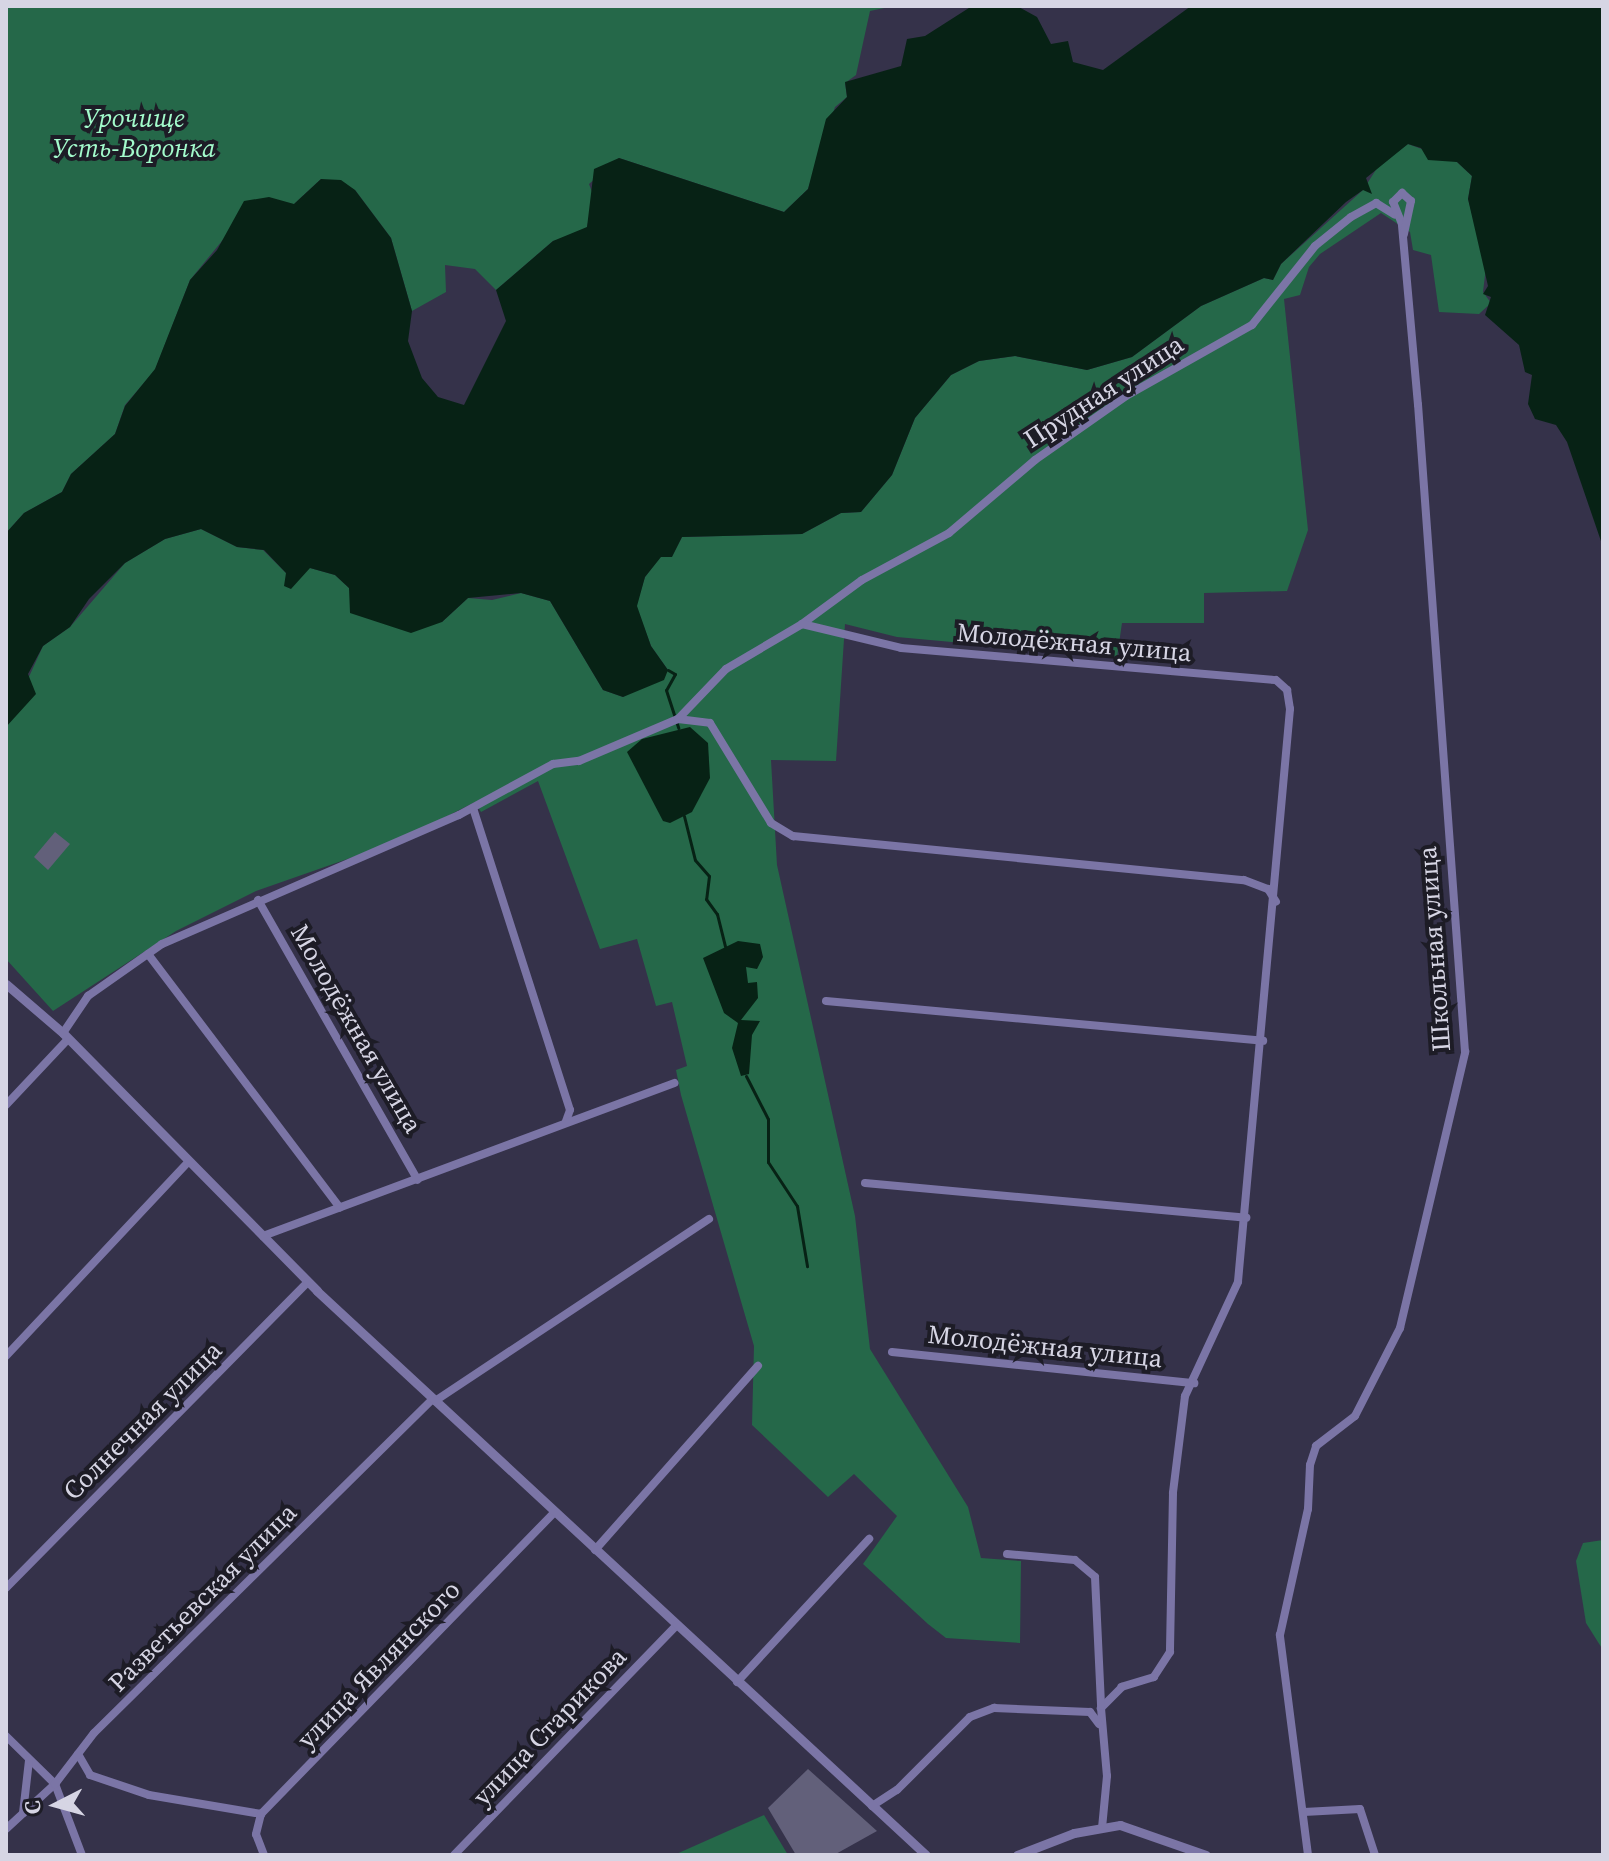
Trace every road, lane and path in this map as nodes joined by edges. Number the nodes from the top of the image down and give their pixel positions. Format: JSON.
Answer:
{"nodes":[{"id":1,"x":1404,"y":234,"type":"joint"},
{"id":2,"x":802,"y":624,"type":"junction"},
{"id":3,"x":678,"y":719,"type":"junction"},
{"id":4,"x":473,"y":808,"type":"junction"},
{"id":5,"x":258,"y":900,"type":"junction"},
{"id":6,"x":1276,"y":902,"type":"junction"},
{"id":7,"x":148,"y":954,"type":"junction"},
{"id":8,"x":6,"y":984,"type":"edge"},
{"id":9,"x":826,"y":1001,"type":"dead end"},
{"id":10,"x":66,"y":1036,"type":"junction"},
{"id":11,"x":1263,"y":1041,"type":"junction"},
{"id":12,"x":675,"y":1083,"type":"dead end"},
{"id":13,"x":6,"y":1105,"type":"edge"},
{"id":14,"x":566,"y":1121,"type":"junction"},
{"id":15,"x":189,"y":1161,"type":"junction"},
{"id":16,"x":418,"y":1180,"type":"junction"},
{"id":17,"x":865,"y":1183,"type":"dead end"},
{"id":18,"x":340,"y":1208,"type":"junction"},
{"id":19,"x":1246,"y":1218,"type":"junction"},
{"id":20,"x":709,"y":1219,"type":"dead end"},
{"id":21,"x":263,"y":1236,"type":"junction"},
{"id":22,"x":308,"y":1282,"type":"junction"},
{"id":23,"x":892,"y":1352,"type":"dead end"},
{"id":24,"x":6,"y":1356,"type":"edge"},
{"id":25,"x":758,"y":1366,"type":"dead end"},
{"id":26,"x":1194,"y":1383,"type":"junction"},
{"id":27,"x":434,"y":1400,"type":"junction"},
{"id":28,"x":555,"y":1512,"type":"junction"},
{"id":29,"x":869,"y":1539,"type":"dead end"},
{"id":30,"x":595,"y":1550,"type":"junction"},
{"id":31,"x":1007,"y":1554,"type":"dead end"},
{"id":32,"x":6,"y":1588,"type":"edge"},
{"id":33,"x":675,"y":1627,"type":"junction"},
{"id":34,"x":737,"y":1682,"type":"junction"},
{"id":35,"x":1101,"y":1708,"type":"junction"},
{"id":36,"x":1099,"y":1725,"type":"junction"},
{"id":37,"x":6,"y":1736,"type":"edge"},
{"id":38,"x":78,"y":1754,"type":"junction"},
{"id":39,"x":28,"y":1759,"type":"junction"},
{"id":40,"x":55,"y":1784,"type":"junction"},
{"id":41,"x":872,"y":1806,"type":"junction"},
{"id":42,"x":1304,"y":1812,"type":"junction"},
{"id":43,"x":22,"y":1813,"type":"junction"},
{"id":44,"x":261,"y":1814,"type":"junction"},
{"id":45,"x":1102,"y":1828,"type":"junction"},
{"id":46,"x":6,"y":1829,"type":"edge"},
{"id":47,"x":82,"y":1855,"type":"edge"},
{"id":48,"x":264,"y":1855,"type":"edge"},
{"id":49,"x":454,"y":1855,"type":"edge"},
{"id":50,"x":926,"y":1855,"type":"edge"},
{"id":51,"x":1017,"y":1855,"type":"edge"},
{"id":52,"x":1206,"y":1855,"type":"edge"},
{"id":53,"x":1308,"y":1855,"type":"edge"},
{"id":54,"x":1375,"y":1855,"type":"edge"}],
"edges":[{"from":1,"to":2,"type":"street","name":"Прудная улица"},
{"from":1,"to":42,"type":"street","name":"Школьная улица"},
{"from":2,"to":3,"type":"street","name":"Молодёжная улица"},
{"from":2,"to":6,"type":"street","name":"Молодёжная улица"},
{"from":3,"to":4,"type":"street","name":"Молодёжная улица"},
{"from":3,"to":6,"type":"street"},
{"from":4,"to":5,"type":"street","name":"Молодёжная улица"},
{"from":4,"to":14,"type":"street"},
{"from":5,"to":7,"type":"street","name":"Молодёжная улица"},
{"from":5,"to":16,"type":"street","name":"Молодёжная улица"},
{"from":6,"to":11,"type":"street","name":"Молодёжная улица"},
{"from":7,"to":10,"type":"street","name":"Молодёжная улица"},
{"from":7,"to":18,"type":"street"},
{"from":8,"to":10,"type":"street"},
{"from":9,"to":11,"type":"street"},
{"from":10,"to":13,"type":"street","name":"Молодёжная улица"},
{"from":10,"to":15,"type":"street"},
{"from":11,"to":19,"type":"street","name":"Молодёжная улица"},
{"from":12,"to":14,"type":"street"},
{"from":14,"to":16,"type":"street"},
{"from":15,"to":21,"type":"street"},
{"from":15,"to":24,"type":"street"},
{"from":16,"to":18,"type":"street"},
{"from":17,"to":19,"type":"street"},
{"from":18,"to":21,"type":"street"},
{"from":19,"to":26,"type":"street","name":"Молодёжная улица"},
{"from":20,"to":27,"type":"street","name":"Разветьевская улица"},
{"from":21,"to":22,"type":"street"},
{"from":22,"to":27,"type":"street"},
{"from":22,"to":32,"type":"street","name":"Солнечная улица"},
{"from":23,"to":26,"type":"street","name":"Молодёжная улица"},
{"from":25,"to":30,"type":"street"},
{"from":26,"to":35,"type":"street","name":"Молодёжная улица"},
{"from":27,"to":28,"type":"street"},
{"from":27,"to":38,"type":"street","name":"Разветьевская улица"},
{"from":28,"to":30,"type":"street"},
{"from":28,"to":44,"type":"street","name":"улица Являнского"},
{"from":29,"to":34,"type":"street"},
{"from":30,"to":33,"type":"street"},
{"from":31,"to":35,"type":"street"},
{"from":33,"to":34,"type":"street"},
{"from":33,"to":49,"type":"street","name":"улица Старикова"},
{"from":34,"to":41,"type":"street"},
{"from":35,"to":36,"type":"street"},
{"from":36,"to":41,"type":"street"},
{"from":36,"to":45,"type":"street"},
{"from":37,"to":39,"type":"street"},
{"from":38,"to":40,"type":"street","name":"Разветьевская улица"},
{"from":38,"to":44,"type":"street"},
{"from":39,"to":40,"type":"street"},
{"from":39,"to":43,"type":"street"},
{"from":40,"to":43,"type":"street","name":"Разветьевская улица"},
{"from":40,"to":47,"type":"street"},
{"from":41,"to":50,"type":"street"},
{"from":42,"to":53,"type":"street","name":"Школьная улица"},
{"from":42,"to":54,"type":"street"},
{"from":43,"to":46,"type":"street","name":"Разветьевская улица"},
{"from":44,"to":48,"type":"street"},
{"from":45,"to":51,"type":"street"},
{"from":45,"to":52,"type":"street"}]}
